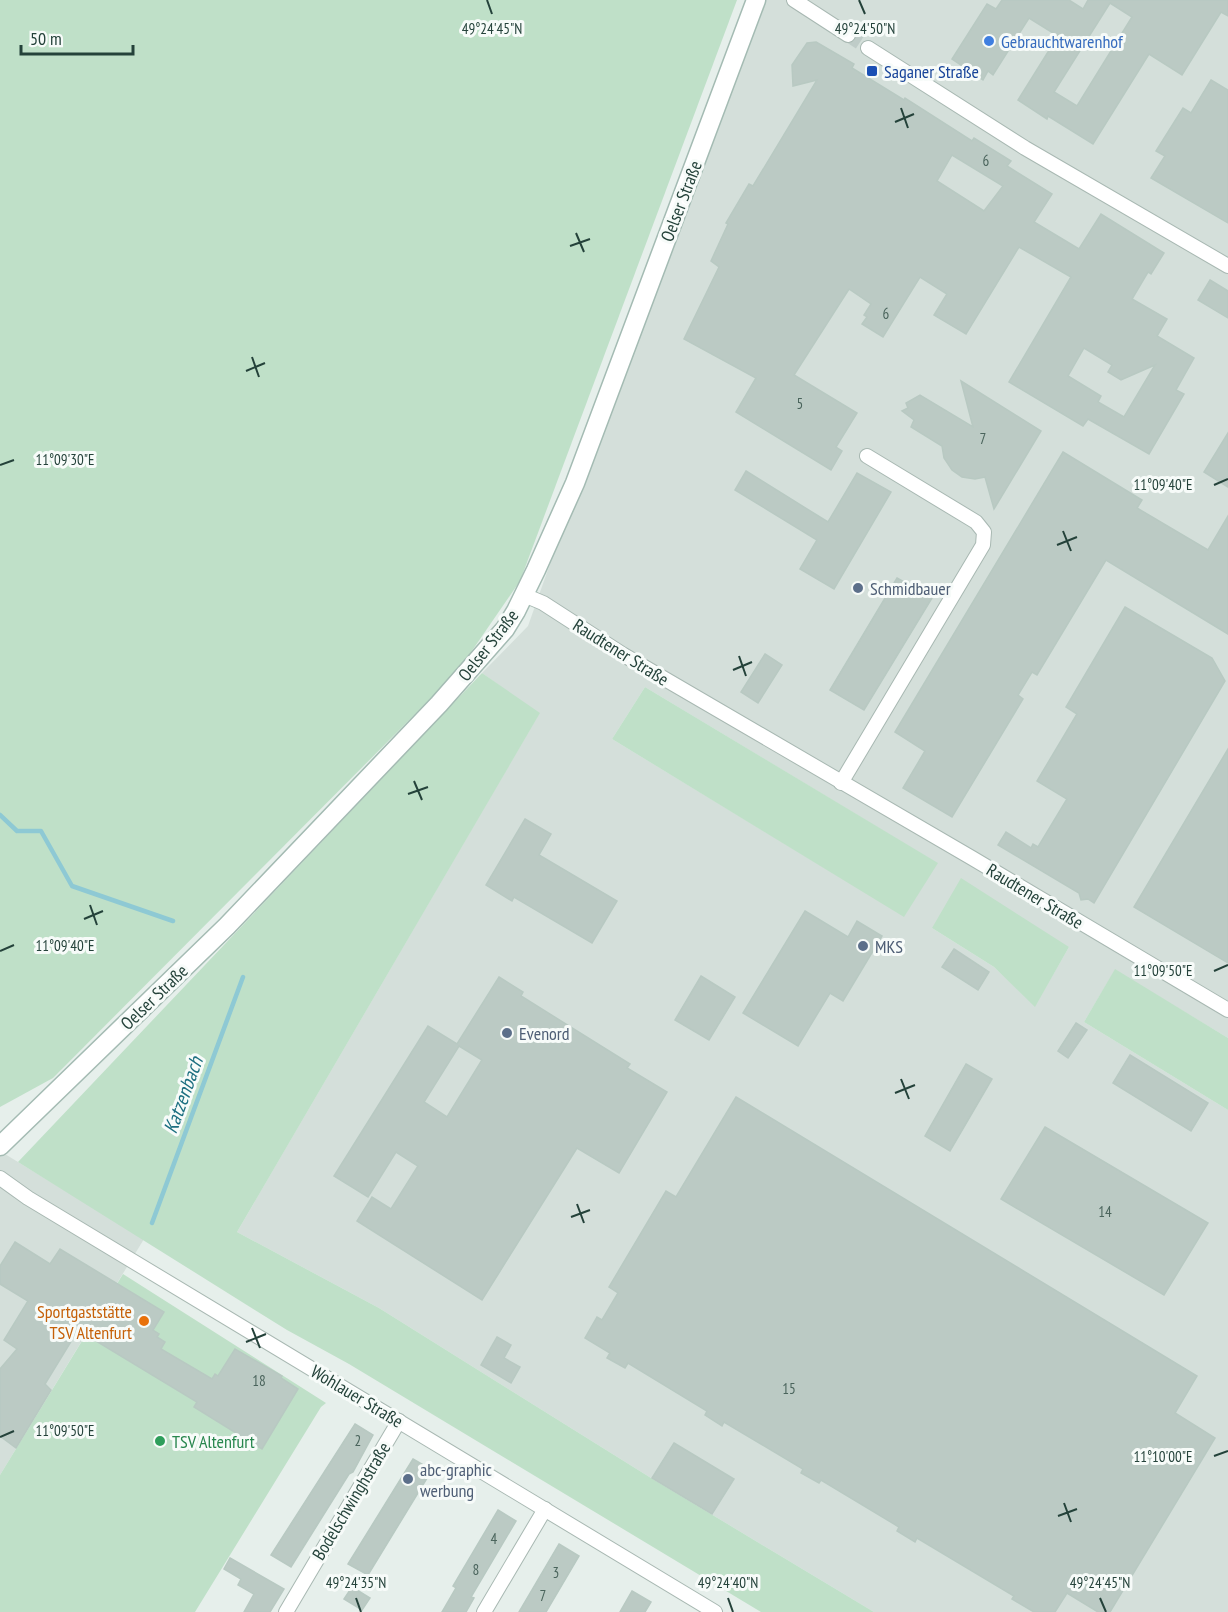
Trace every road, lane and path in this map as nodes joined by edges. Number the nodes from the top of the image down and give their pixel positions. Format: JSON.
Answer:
{"nodes":[{"id":1,"x":756,"y":0,"type":"edge"},
{"id":2,"x":794,"y":0,"type":"edge"},
{"id":3,"x":849,"y":35,"type":"tunnel mouth"},
{"id":4,"x":868,"y":48,"type":"tunnel mouth"},
{"id":5,"x":1228,"y":266,"type":"edge"},
{"id":6,"x":867,"y":456,"type":"dead end"},
{"id":7,"x":524,"y":595,"type":"junction"},
{"id":8,"x":841,"y":783,"type":"junction"},
{"id":9,"x":1228,"y":1010,"type":"edge"},
{"id":10,"x":0,"y":1146,"type":"edge"},
{"id":11,"x":0,"y":1178,"type":"edge"},
{"id":12,"x":399,"y":1421,"type":"junction"},
{"id":13,"x":544,"y":1509,"type":"junction"},
{"id":14,"x":694,"y":1607,"type":"edge"},
{"id":15,"x":286,"y":1612,"type":"edge"},
{"id":16,"x":484,"y":1612,"type":"edge"},
{"id":17,"x":715,"y":1612,"type":"edge"}],
"edges":[{"from":1,"to":7,"type":"main road","name":"Oelser Straße"},
{"from":2,"to":3,"type":"street"},
{"from":4,"to":5,"type":"street"},
{"from":6,"to":8,"type":"street"},
{"from":7,"to":8,"type":"street","name":"Raudtener Straße"},
{"from":7,"to":10,"type":"main road","name":"Oelser Straße"},
{"from":8,"to":9,"type":"street","name":"Raudtener Straße"},
{"from":11,"to":12,"type":"street","name":"Wohlauer Straße"},
{"from":12,"to":13,"type":"street","name":"Wohlauer Straße"},
{"from":12,"to":15,"type":"street","name":"Bodelschwinghstraße"},
{"from":13,"to":14,"type":"street","name":"Wohlauer Straße"},
{"from":13,"to":16,"type":"street"},
{"from":14,"to":17,"type":"street","name":"Wohlauer Straße"}]}
